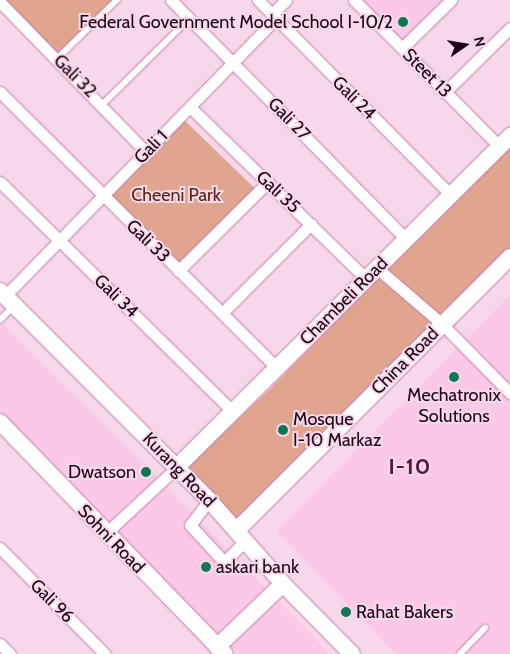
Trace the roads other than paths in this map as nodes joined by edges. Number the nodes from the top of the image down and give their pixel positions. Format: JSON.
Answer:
{"nodes":[{"id":1,"x":117,"y":0,"type":"edge"},
{"id":2,"x":171,"y":0,"type":"edge"},
{"id":3,"x":258,"y":0,"type":"edge"},
{"id":4,"x":286,"y":0,"type":"edge"},
{"id":5,"x":354,"y":0,"type":"edge"},
{"id":6,"x":451,"y":0,"type":"edge"},
{"id":7,"x":0,"y":2,"type":"edge"},
{"id":8,"x":274,"y":16,"type":"junction"},
{"id":9,"x":190,"y":18,"type":"junction"},
{"id":10,"x":510,"y":28,"type":"edge"},
{"id":11,"x":402,"y":48,"type":"junction"},
{"id":12,"x":58,"y":58,"type":"junction"},
{"id":13,"x":233,"y":62,"type":"junction"},
{"id":14,"x":0,"y":92,"type":"edge"},
{"id":15,"x":445,"y":92,"type":"junction"},
{"id":16,"x":103,"y":104,"type":"junction"},
{"id":17,"x":190,"y":107,"type":"junction"},
{"id":18,"x":505,"y":141,"type":"edge"},
{"id":19,"x":147,"y":153,"type":"junction"},
{"id":20,"x":0,"y":182,"type":"edge"},
{"id":21,"x":268,"y":182,"type":"junction"},
{"id":22,"x":451,"y":195,"type":"junction"},
{"id":23,"x":103,"y":196,"type":"junction"},
{"id":24,"x":311,"y":224,"type":"junction"},
{"id":25,"x":406,"y":239,"type":"junction"},
{"id":26,"x":58,"y":240,"type":"junction"},
{"id":27,"x":510,"y":258,"type":"edge"},
{"id":28,"x":178,"y":271,"type":"junction"},
{"id":29,"x":372,"y":273,"type":"junction"},
{"id":30,"x":7,"y":297,"type":"edge"},
{"id":31,"x":222,"y":313,"type":"junction"},
{"id":32,"x":0,"y":320,"type":"edge"},
{"id":33,"x":442,"y":324,"type":"junction"},
{"id":34,"x":277,"y":368,"type":"junction"},
{"id":35,"x":510,"y":393,"type":"edge"},
{"id":36,"x":232,"y":411,"type":"junction"},
{"id":37,"x":0,"y":422,"type":"edge"},
{"id":38,"x":177,"y":467,"type":"junction"},
{"id":39,"x":209,"y":500,"type":"junction"},
{"id":40,"x":105,"y":534,"type":"junction"},
{"id":41,"x":241,"y":535,"type":"junction"},
{"id":42,"x":0,"y":548,"type":"edge"},
{"id":43,"x":283,"y":584,"type":"junction"},
{"id":44,"x":485,"y":628,"type":"dead end"},
{"id":45,"x":0,"y":644,"type":"edge"},
{"id":46,"x":218,"y":652,"type":"edge"},
{"id":47,"x":10,"y":654,"type":"edge"},
{"id":48,"x":104,"y":654,"type":"edge"},
{"id":49,"x":352,"y":654,"type":"edge"},
{"id":50,"x":460,"y":654,"type":"edge"}],
"edges":[{"from":1,"to":12,"type":"lane"},
{"from":2,"to":9,"type":"street","name":"Gali 27"},
{"from":3,"to":8,"type":"street","name":"Gali 24"},
{"from":4,"to":8,"type":"street","name":"Gali 1"},
{"from":5,"to":11,"type":"street","name":"Steet 13"},
{"from":6,"to":11,"type":"street"},
{"from":7,"to":12,"type":"street","name":"Gali 32"},
{"from":8,"to":13,"type":"street","name":"Gali 1"},
{"from":8,"to":22,"type":"street","name":"Gali 24"},
{"from":9,"to":13,"type":"street","name":"Gali 27"},
{"from":9,"to":16,"type":"lane"},
{"from":10,"to":15,"type":"street"},
{"from":11,"to":15,"type":"street","name":"Steet 13"},
{"from":12,"to":16,"type":"street","name":"Gali 32"},
{"from":13,"to":17,"type":"street","name":"Gali 1"},
{"from":13,"to":25,"type":"street","name":"Gali 27"},
{"from":14,"to":23,"type":"street","name":"Gali 33"},
{"from":15,"to":18,"type":"street","name":"Steet 13"},
{"from":16,"to":19,"type":"street","name":"Gali 32"},
{"from":17,"to":19,"type":"street","name":"Gali 1"},
{"from":17,"to":21,"type":"street","name":"Gali 35"},
{"from":18,"to":22,"type":"street","name":"Chambeli Road"},
{"from":19,"to":23,"type":"street","name":"Gali 1"},
{"from":20,"to":26,"type":"street","name":"Gali 34"},
{"from":21,"to":24,"type":"street","name":"Gali 35"},
{"from":21,"to":28,"type":"street"},
{"from":22,"to":25,"type":"street","name":"Chambeli Road"},
{"from":23,"to":26,"type":"street","name":"Gali 1"},
{"from":23,"to":28,"type":"street","name":"Gali 33"},
{"from":24,"to":29,"type":"street","name":"Gali 35"},
{"from":24,"to":31,"type":"street"},
{"from":25,"to":29,"type":"street","name":"Chambeli Road"},
{"from":26,"to":30,"type":"street","name":"Gali 1"},
{"from":26,"to":36,"type":"street","name":"Gali 34"},
{"from":27,"to":33,"type":"street","name":"China Road"},
{"from":28,"to":31,"type":"street","name":"Gali 33"},
{"from":29,"to":33,"type":"street","name":"Gali 35"},
{"from":29,"to":34,"type":"street","name":"Chambeli Road"},
{"from":30,"to":32,"type":"lane"},
{"from":30,"to":38,"type":"street","name":"Kurang Road"},
{"from":31,"to":34,"type":"street","name":"Gali 33"},
{"from":33,"to":35,"type":"street","name":"Gali 35"},
{"from":33,"to":41,"type":"street","name":"China Road"},
{"from":34,"to":36,"type":"street","name":"Chambeli Road"},
{"from":36,"to":38,"type":"street","name":"Chambeli Road"},
{"from":37,"to":40,"type":"street","name":"Sohni Road"},
{"from":38,"to":39,"type":"street","name":"Kurang Road"},
{"from":38,"to":40,"type":"street"},
{"from":39,"to":41,"type":"street","name":"Kurang Road"},
{"from":39,"to":41,"type":"street"},
{"from":40,"to":46,"type":"street","name":"Sohni Road"},
{"from":41,"to":43,"type":"street","name":"Kurang Road"},
{"from":42,"to":48,"type":"street","name":"Gali 96"},
{"from":43,"to":46,"type":"street"},
{"from":43,"to":49,"type":"street","name":"Kurang Road"},
{"from":44,"to":50,"type":"lane"},
{"from":45,"to":47,"type":"street"}]}
